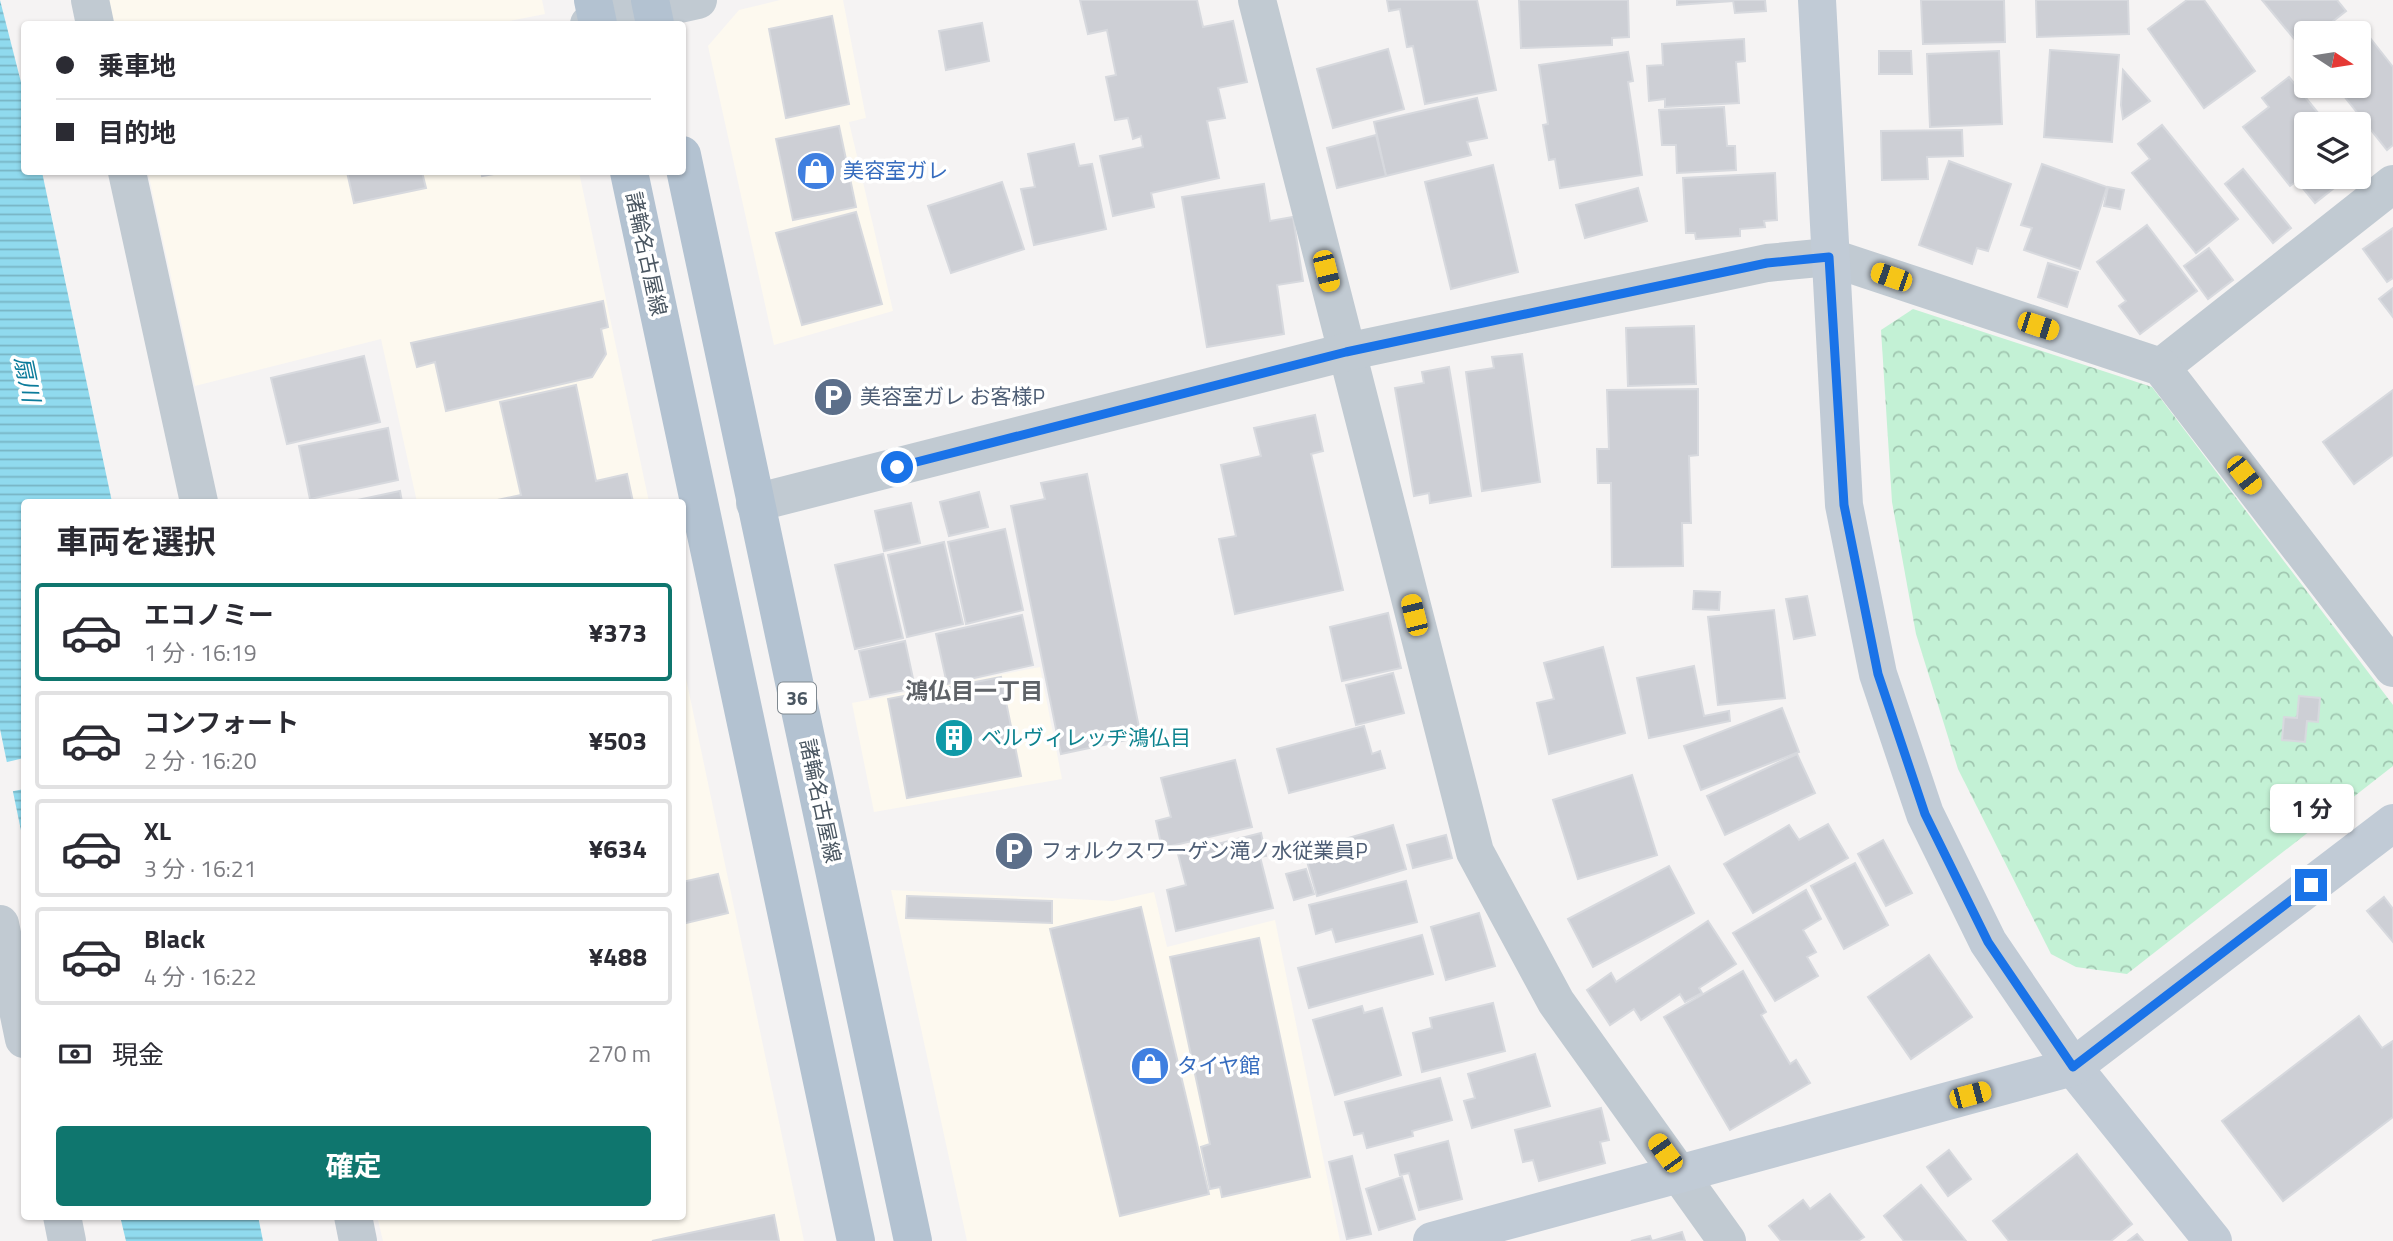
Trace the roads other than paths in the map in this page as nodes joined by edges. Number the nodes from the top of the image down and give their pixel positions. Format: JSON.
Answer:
{"nodes":[{"id":1,"x":90,"y":0,"type":"edge"},
{"id":2,"x":698,"y":0,"type":"edge"},
{"id":3,"x":1257,"y":0,"type":"edge"},
{"id":4,"x":1817,"y":0,"type":"edge"},
{"id":5,"x":653,"y":12,"type":"edge"},
{"id":6,"x":594,"y":18,"type":"edge"},
{"id":7,"x":94,"y":21,"type":"edge"},
{"id":8,"x":686,"y":174,"type":"edge"},
{"id":9,"x":128,"y":175,"type":"edge"},
{"id":10,"x":630,"y":175,"type":"edge"},
{"id":11,"x":2393,"y":184,"type":"edge"},
{"id":12,"x":1829,"y":257,"type":"junction"},
{"id":13,"x":1346,"y":352,"type":"junction"},
{"id":14,"x":2161,"y":367,"type":"junction"},
{"id":15,"x":198,"y":499,"type":"edge"},
{"id":16,"x":755,"y":503,"type":"junction"},
{"id":17,"x":2393,"y":668,"type":"edge"},
{"id":18,"x":2393,"y":823,"type":"edge"},
{"id":19,"x":0,"y":924,"type":"edge"},
{"id":20,"x":21,"y":1025,"type":"edge"},
{"id":21,"x":2073,"y":1067,"type":"junction"},
{"id":22,"x":1681,"y":1174,"type":"junction"},
{"id":23,"x":63,"y":1220,"type":"edge"},
{"id":24,"x":354,"y":1220,"type":"edge"},
{"id":25,"x":67,"y":1241,"type":"edge"},
{"id":26,"x":358,"y":1241,"type":"edge"},
{"id":27,"x":856,"y":1241,"type":"edge"},
{"id":28,"x":913,"y":1241,"type":"edge"},
{"id":29,"x":1432,"y":1241,"type":"edge"},
{"id":30,"x":1727,"y":1241,"type":"edge"},
{"id":31,"x":2213,"y":1241,"type":"edge"}],
"edges":[{"from":1,"to":7,"type":"street"},
{"from":2,"to":5,"type":"street"},
{"from":3,"to":13,"type":"street"},
{"from":4,"to":12,"type":"street"},
{"from":5,"to":6,"type":"street"},
{"from":8,"to":16,"type":"main road","name":"諸輪名古屋線","number":"36"},
{"from":9,"to":15,"type":"street"},
{"from":10,"to":27,"type":"main road","name":"諸輪名古屋線"},
{"from":11,"to":14,"type":"street"},
{"from":12,"to":13,"type":"street"},
{"from":12,"to":14,"type":"street"},
{"from":12,"to":21,"type":"street"},
{"from":13,"to":16,"type":"street"},
{"from":13,"to":22,"type":"street"},
{"from":14,"to":17,"type":"street"},
{"from":16,"to":28,"type":"main road","name":"諸輪名古屋線","number":"36"},
{"from":18,"to":21,"type":"street"},
{"from":19,"to":20,"type":"street"},
{"from":21,"to":22,"type":"street"},
{"from":21,"to":31,"type":"street"},
{"from":22,"to":29,"type":"street"},
{"from":22,"to":30,"type":"street"},
{"from":23,"to":25,"type":"street"},
{"from":24,"to":26,"type":"street"}]}
